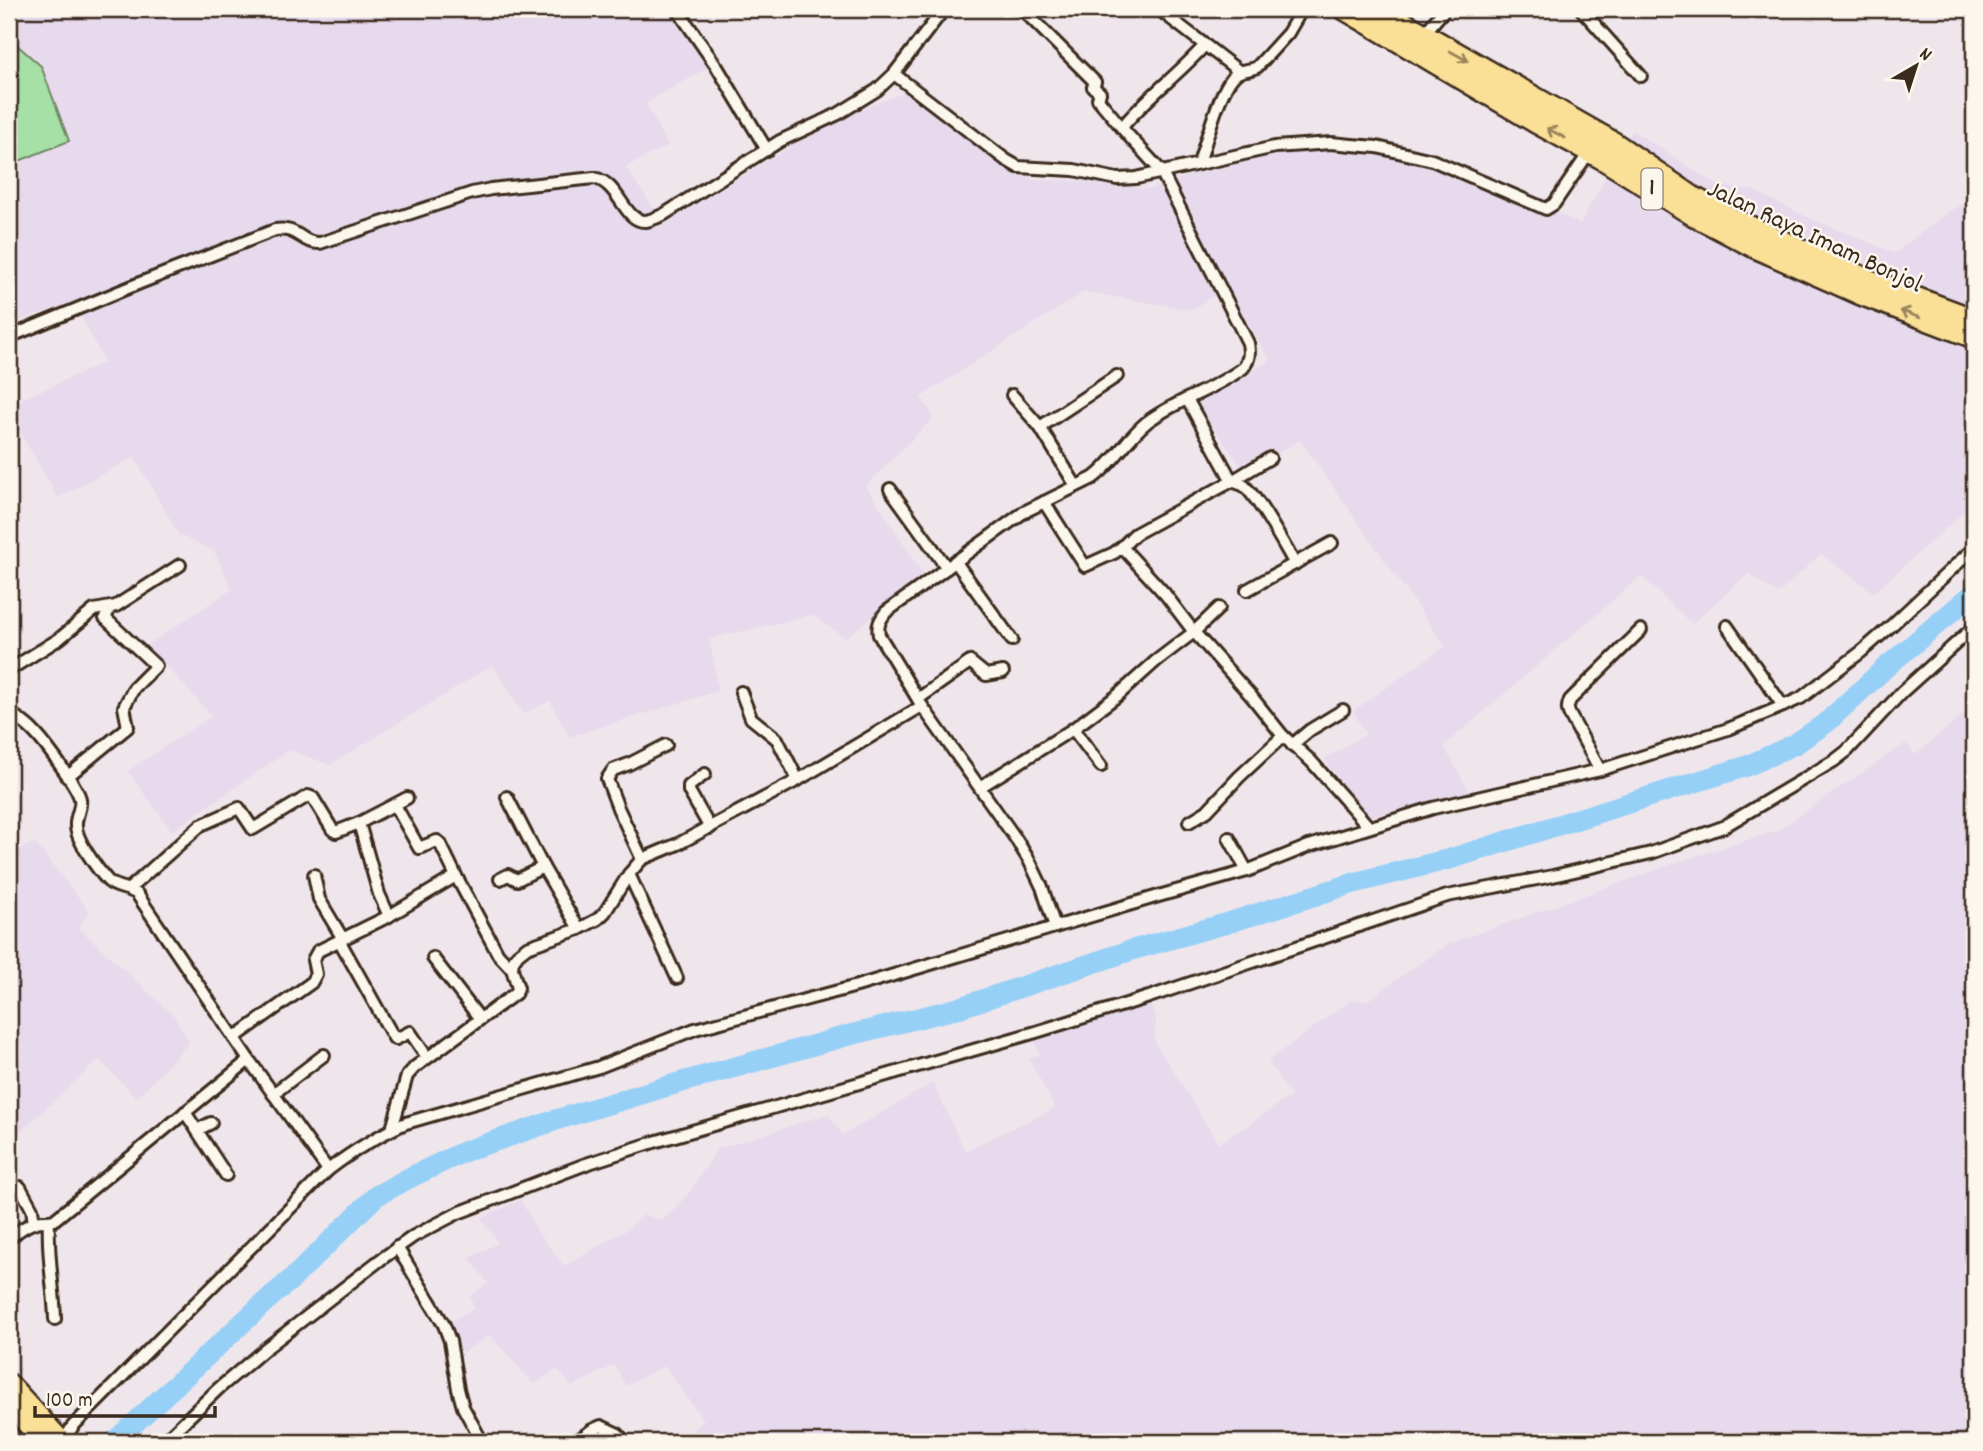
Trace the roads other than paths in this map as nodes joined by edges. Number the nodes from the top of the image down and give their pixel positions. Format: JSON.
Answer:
{"nodes":[{"id":1,"x":677,"y":9,"type":"edge"},
{"id":2,"x":944,"y":9,"type":"edge"},
{"id":3,"x":1022,"y":9,"type":"edge"},
{"id":4,"x":1302,"y":9,"type":"edge"},
{"id":5,"x":1345,"y":9,"type":"edge"},
{"id":6,"x":1379,"y":9,"type":"edge"},
{"id":7,"x":1445,"y":9,"type":"edge"},
{"id":8,"x":1581,"y":9,"type":"edge"},
{"id":9,"x":1161,"y":11,"type":"dead end"},
{"id":10,"x":1423,"y":35,"type":"junction"},
{"id":11,"x":1205,"y":45,"type":"junction"},
{"id":12,"x":1240,"y":72,"type":"junction"},
{"id":13,"x":894,"y":74,"type":"junction"},
{"id":14,"x":1641,"y":76,"type":"dead end"},
{"id":15,"x":1122,"y":127,"type":"junction"},
{"id":16,"x":766,"y":150,"type":"junction"},
{"id":17,"x":1601,"y":150,"type":"junction"},
{"id":18,"x":1199,"y":163,"type":"junction"},
{"id":19,"x":1161,"y":171,"type":"junction"},
{"id":20,"x":1974,"y":320,"type":"edge"},
{"id":21,"x":9,"y":337,"type":"edge"},
{"id":22,"x":1974,"y":337,"type":"edge"},
{"id":23,"x":1117,"y":376,"type":"dead end"},
{"id":24,"x":1012,"y":395,"type":"dead end"},
{"id":25,"x":1187,"y":399,"type":"junction"},
{"id":26,"x":1040,"y":427,"type":"junction"},
{"id":27,"x":1270,"y":458,"type":"dead end"},
{"id":28,"x":1232,"y":481,"type":"junction"},
{"id":29,"x":1076,"y":486,"type":"junction"},
{"id":30,"x":890,"y":489,"type":"dead end"},
{"id":31,"x":1044,"y":502,"type":"junction"},
{"id":32,"x":1332,"y":543,"type":"dead end"},
{"id":33,"x":1122,"y":547,"type":"junction"},
{"id":34,"x":1974,"y":548,"type":"edge"},
{"id":35,"x":1295,"y":564,"type":"junction"},
{"id":36,"x":180,"y":565,"type":"dead end"},
{"id":37,"x":951,"y":565,"type":"junction"},
{"id":38,"x":1247,"y":590,"type":"dead end"},
{"id":39,"x":110,"y":608,"type":"junction"},
{"id":40,"x":1219,"y":608,"type":"dead end"},
{"id":41,"x":1727,"y":626,"type":"dead end"},
{"id":42,"x":1974,"y":627,"type":"edge"},
{"id":43,"x":1641,"y":631,"type":"dead end"},
{"id":44,"x":1194,"y":632,"type":"junction"},
{"id":45,"x":1012,"y":640,"type":"dead end"},
{"id":46,"x":9,"y":670,"type":"edge"},
{"id":47,"x":1003,"y":672,"type":"dead end"},
{"id":48,"x":741,"y":692,"type":"dead end"},
{"id":49,"x":920,"y":703,"type":"junction"},
{"id":50,"x":1783,"y":706,"type":"junction"},
{"id":51,"x":1342,"y":710,"type":"dead end"},
{"id":52,"x":9,"y":712,"type":"edge"},
{"id":53,"x":1073,"y":729,"type":"junction"},
{"id":54,"x":1283,"y":736,"type":"junction"},
{"id":55,"x":1292,"y":744,"type":"junction"},
{"id":56,"x":666,"y":745,"type":"dead end"},
{"id":57,"x":1101,"y":766,"type":"dead end"},
{"id":58,"x":1600,"y":770,"type":"junction"},
{"id":59,"x":705,"y":774,"type":"dead end"},
{"id":60,"x":68,"y":777,"type":"junction"},
{"id":61,"x":798,"y":780,"type":"junction"},
{"id":62,"x":979,"y":787,"type":"junction"},
{"id":63,"x":507,"y":797,"type":"dead end"},
{"id":64,"x":407,"y":798,"type":"dead end"},
{"id":65,"x":394,"y":804,"type":"junction"},
{"id":66,"x":1189,"y":822,"type":"dead end"},
{"id":67,"x":359,"y":823,"type":"junction"},
{"id":68,"x":1370,"y":827,"type":"junction"},
{"id":69,"x":709,"y":828,"type":"junction"},
{"id":70,"x":1229,"y":838,"type":"dead end"},
{"id":71,"x":642,"y":859,"type":"junction"},
{"id":72,"x":542,"y":867,"type":"junction"},
{"id":73,"x":1247,"y":871,"type":"junction"},
{"id":74,"x":629,"y":874,"type":"junction"},
{"id":75,"x":314,"y":875,"type":"dead end"},
{"id":76,"x":456,"y":876,"type":"junction"},
{"id":77,"x":500,"y":879,"type":"dead end"},
{"id":78,"x":129,"y":889,"type":"junction"},
{"id":79,"x":389,"y":916,"type":"junction"},
{"id":80,"x":1055,"y":927,"type":"junction"},
{"id":81,"x":579,"y":929,"type":"junction"},
{"id":82,"x":341,"y":939,"type":"junction"},
{"id":83,"x":433,"y":958,"type":"dead end"},
{"id":84,"x":512,"y":969,"type":"junction"},
{"id":85,"x":677,"y":978,"type":"dead end"},
{"id":86,"x":480,"y":1019,"type":"junction"},
{"id":87,"x":234,"y":1038,"type":"junction"},
{"id":88,"x":324,"y":1055,"type":"dead end"},
{"id":89,"x":426,"y":1057,"type":"junction"},
{"id":90,"x":249,"y":1060,"type":"junction"},
{"id":91,"x":273,"y":1094,"type":"junction"},
{"id":92,"x":185,"y":1112,"type":"junction"},
{"id":93,"x":211,"y":1123,"type":"dead end"},
{"id":94,"x":392,"y":1129,"type":"junction"},
{"id":95,"x":197,"y":1130,"type":"junction"},
{"id":96,"x":328,"y":1170,"type":"junction"},
{"id":97,"x":226,"y":1175,"type":"dead end"},
{"id":98,"x":20,"y":1186,"type":"dead end"},
{"id":99,"x":49,"y":1222,"type":"junction"},
{"id":100,"x":34,"y":1223,"type":"junction"},
{"id":101,"x":9,"y":1238,"type":"edge"},
{"id":102,"x":397,"y":1247,"type":"junction"},
{"id":103,"x":55,"y":1319,"type":"dead end"},
{"id":104,"x":9,"y":1383,"type":"edge"},
{"id":105,"x":9,"y":1405,"type":"edge"},
{"id":106,"x":43,"y":1442,"type":"edge"},
{"id":107,"x":63,"y":1442,"type":"edge"},
{"id":108,"x":163,"y":1442,"type":"edge"},
{"id":109,"x":482,"y":1442,"type":"edge"},
{"id":110,"x":576,"y":1442,"type":"edge"},
{"id":111,"x":625,"y":1442,"type":"edge"}],
"edges":[{"from":1,"to":16,"type":"street"},
{"from":2,"to":13,"type":"street"},
{"from":3,"to":15,"type":"street"},
{"from":4,"to":12,"type":"street"},
{"from":17,"to":5,"type":"highway","name":"Jalan Raya Imam Bonjol","number":"1","one_way":true},
{"from":6,"to":10,"type":"highway","name":"Jalan Raya Imam Bonjol","number":"1"},
{"from":7,"to":10,"type":"street"},
{"from":8,"to":14,"type":"street"},
{"from":9,"to":11,"type":"street"},
{"from":10,"to":17,"type":"highway","name":"Jalan Raya Imam Bonjol","number":"1","one_way":true},
{"from":11,"to":12,"type":"street"},
{"from":11,"to":15,"type":"street"},
{"from":12,"to":18,"type":"street"},
{"from":13,"to":16,"type":"street"},
{"from":13,"to":19,"type":"street"},
{"from":15,"to":19,"type":"street"},
{"from":16,"to":21,"type":"street"},
{"from":17,"to":18,"type":"street"},
{"from":17,"to":20,"type":"highway","name":"Jalan Raya Imam Bonjol","number":"1"},
{"from":22,"to":17,"type":"highway","name":"Jalan Raya Imam Bonjol","number":"1","one_way":true},
{"from":18,"to":19,"type":"street"},
{"from":19,"to":25,"type":"street"},
{"from":23,"to":26,"type":"street"},
{"from":24,"to":26,"type":"street"},
{"from":25,"to":28,"type":"street"},
{"from":25,"to":29,"type":"street"},
{"from":26,"to":29,"type":"street"},
{"from":27,"to":28,"type":"street"},
{"from":28,"to":33,"type":"street"},
{"from":28,"to":35,"type":"street"},
{"from":29,"to":31,"type":"street"},
{"from":30,"to":37,"type":"street"},
{"from":31,"to":33,"type":"street"},
{"from":31,"to":37,"type":"street"},
{"from":32,"to":35,"type":"street"},
{"from":33,"to":44,"type":"street"},
{"from":34,"to":50,"type":"street"},
{"from":35,"to":38,"type":"street"},
{"from":36,"to":39,"type":"street"},
{"from":37,"to":45,"type":"street"},
{"from":37,"to":49,"type":"street"},
{"from":39,"to":46,"type":"street"},
{"from":39,"to":60,"type":"street"},
{"from":40,"to":44,"type":"street"},
{"from":41,"to":50,"type":"street"},
{"from":42,"to":102,"type":"street"},
{"from":43,"to":58,"type":"street"},
{"from":44,"to":53,"type":"street"},
{"from":44,"to":54,"type":"street"},
{"from":47,"to":49,"type":"street"},
{"from":48,"to":61,"type":"street"},
{"from":49,"to":61,"type":"street"},
{"from":49,"to":62,"type":"street"},
{"from":50,"to":58,"type":"street"},
{"from":51,"to":55,"type":"street"},
{"from":52,"to":60,"type":"street"},
{"from":53,"to":57,"type":"street"},
{"from":53,"to":62,"type":"street"},
{"from":54,"to":55,"type":"street"},
{"from":54,"to":66,"type":"street"},
{"from":55,"to":68,"type":"street"},
{"from":56,"to":71,"type":"street"},
{"from":58,"to":68,"type":"street"},
{"from":59,"to":69,"type":"street"},
{"from":60,"to":78,"type":"street"},
{"from":61,"to":69,"type":"street"},
{"from":62,"to":80,"type":"street"},
{"from":63,"to":72,"type":"street"},
{"from":64,"to":65,"type":"street"},
{"from":65,"to":67,"type":"street"},
{"from":65,"to":76,"type":"street"},
{"from":67,"to":78,"type":"street"},
{"from":67,"to":79,"type":"street"},
{"from":68,"to":73,"type":"street"},
{"from":69,"to":71,"type":"street"},
{"from":70,"to":73,"type":"street"},
{"from":71,"to":74,"type":"street"},
{"from":72,"to":77,"type":"street"},
{"from":72,"to":81,"type":"street"},
{"from":73,"to":80,"type":"street"},
{"from":74,"to":81,"type":"street"},
{"from":74,"to":85,"type":"street"},
{"from":75,"to":82,"type":"street"},
{"from":76,"to":79,"type":"street"},
{"from":76,"to":84,"type":"street"},
{"from":78,"to":87,"type":"street"},
{"from":79,"to":82,"type":"street"},
{"from":80,"to":94,"type":"street"},
{"from":81,"to":84,"type":"street"},
{"from":82,"to":87,"type":"street"},
{"from":82,"to":89,"type":"street"},
{"from":83,"to":86,"type":"street"},
{"from":84,"to":86,"type":"street"},
{"from":86,"to":89,"type":"street"},
{"from":87,"to":90,"type":"street"},
{"from":88,"to":91,"type":"street"},
{"from":89,"to":94,"type":"street"},
{"from":90,"to":91,"type":"street"},
{"from":90,"to":92,"type":"street"},
{"from":91,"to":96,"type":"street"},
{"from":92,"to":95,"type":"street"},
{"from":92,"to":99,"type":"street"},
{"from":93,"to":95,"type":"street"},
{"from":94,"to":96,"type":"street"},
{"from":95,"to":97,"type":"street"},
{"from":96,"to":107,"type":"street"},
{"from":98,"to":100,"type":"street"},
{"from":99,"to":100,"type":"street"},
{"from":99,"to":103,"type":"street"},
{"from":100,"to":101,"type":"street"},
{"from":102,"to":108,"type":"street"},
{"from":102,"to":109,"type":"street"},
{"from":104,"to":107,"type":"main road"},
{"from":105,"to":106,"type":"main road"},
{"from":110,"to":111,"type":"street"}]}
